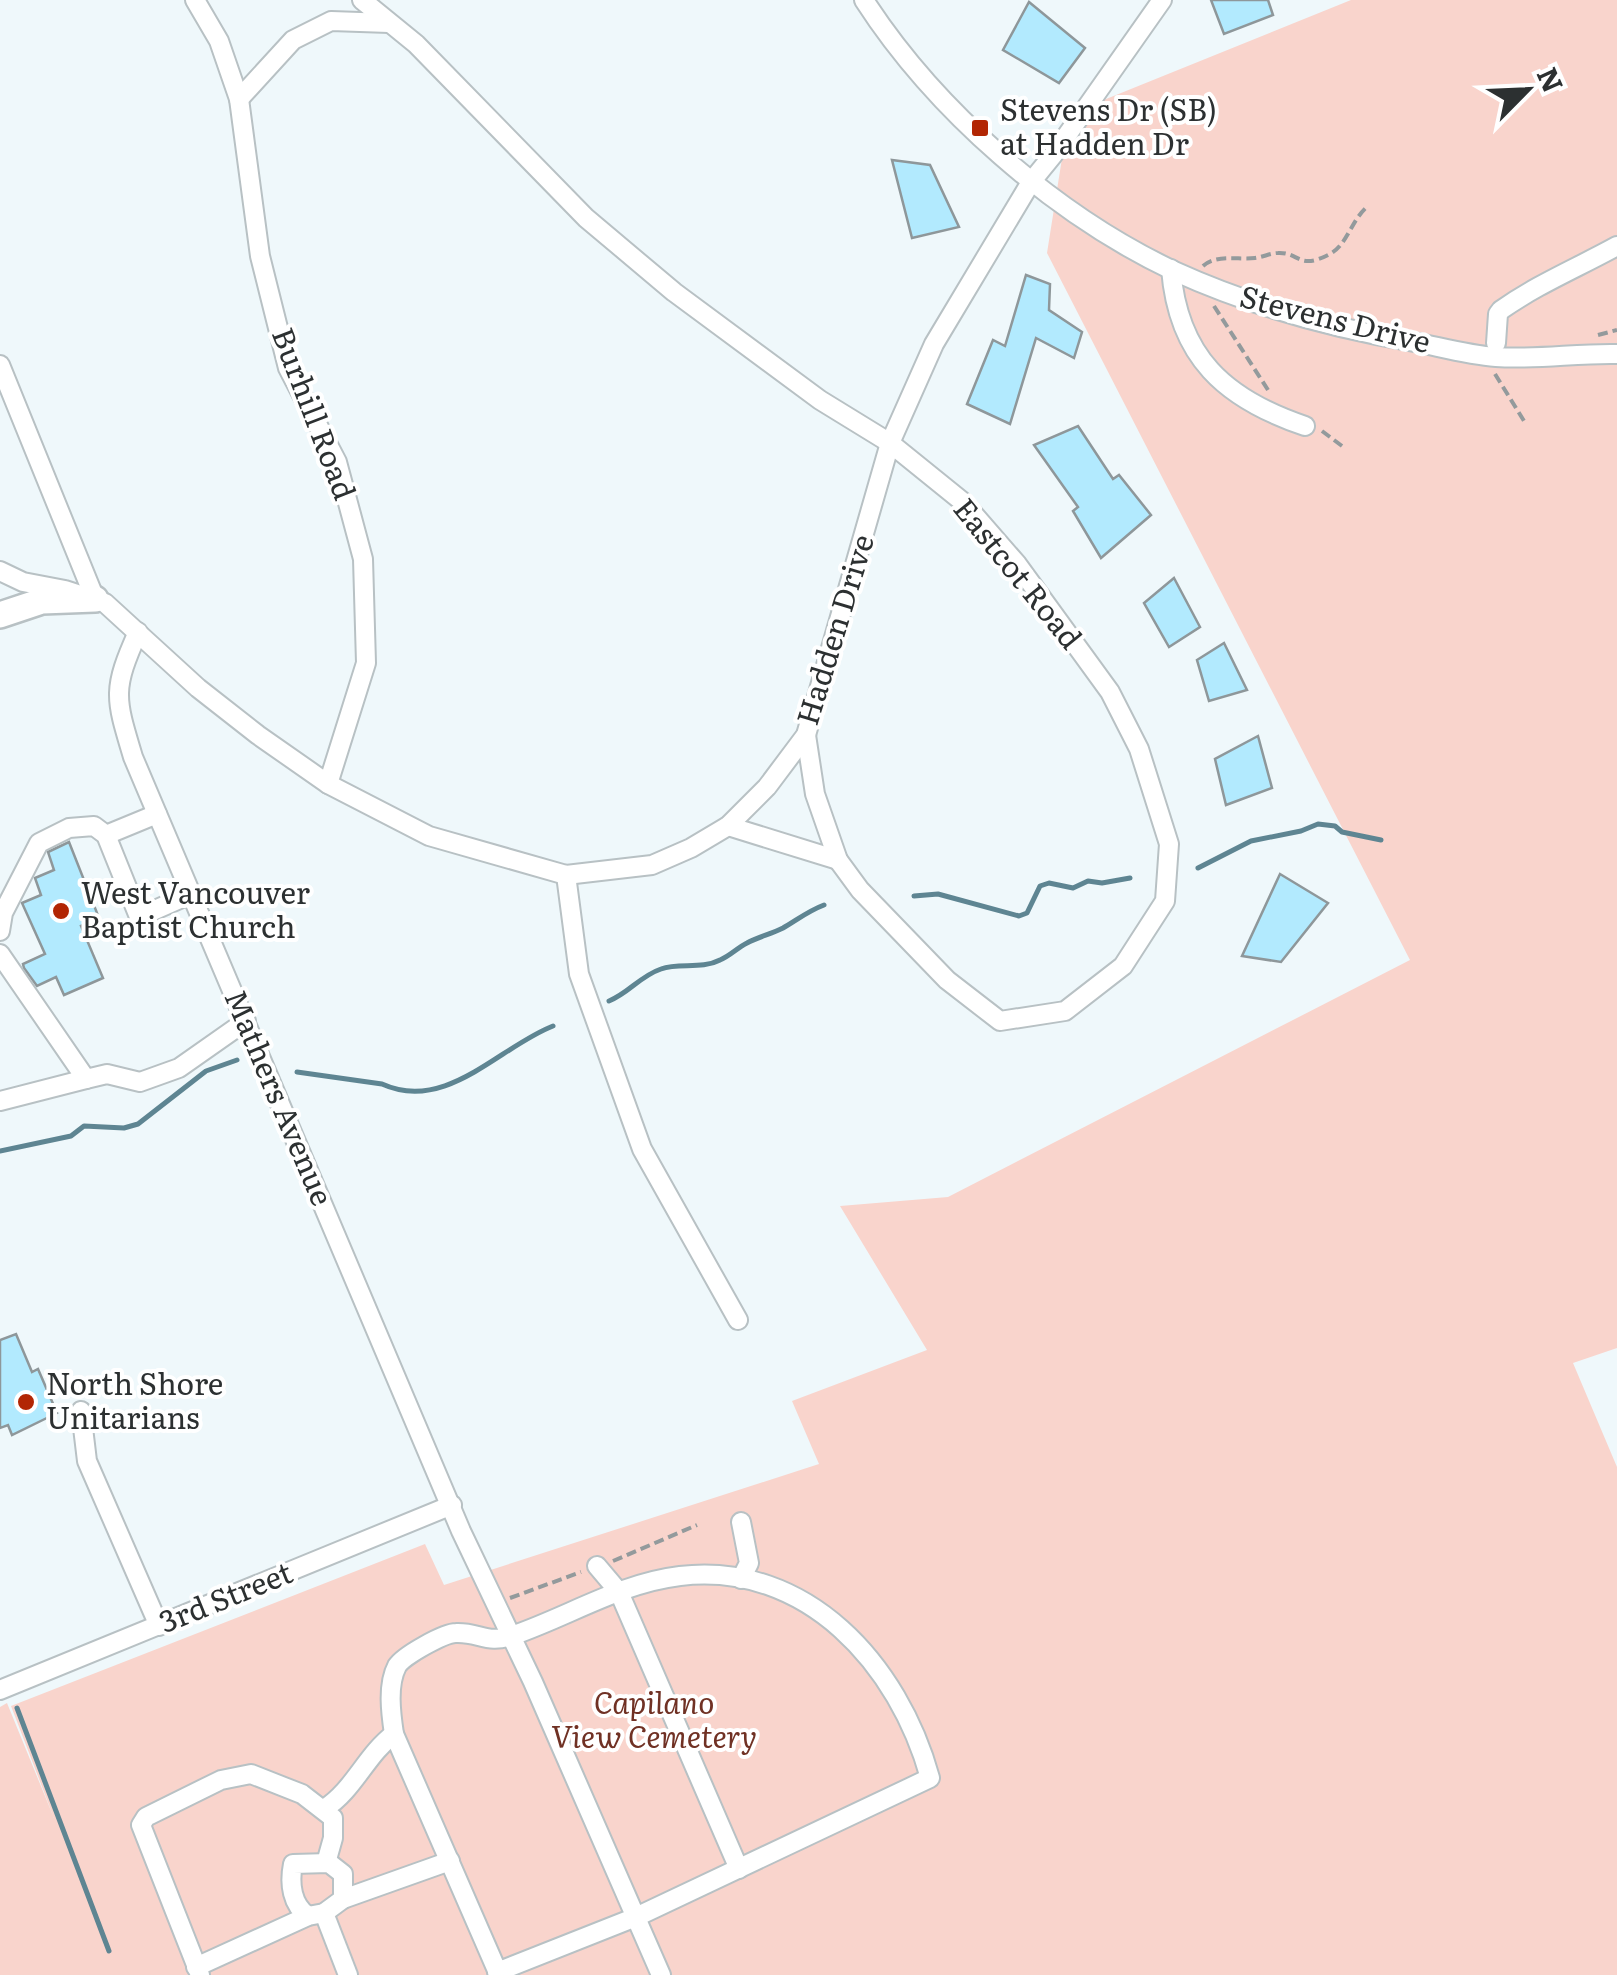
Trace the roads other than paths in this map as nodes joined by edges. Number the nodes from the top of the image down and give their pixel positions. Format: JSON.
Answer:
{"nodes":[{"id":1,"x":194,"y":0,"type":"edge"},
{"id":2,"x":362,"y":0,"type":"edge"},
{"id":3,"x":864,"y":0,"type":"edge"},
{"id":4,"x":1162,"y":0,"type":"edge"},
{"id":5,"x":389,"y":24,"type":"junction"},
{"id":6,"x":239,"y":99,"type":"junction"},
{"id":7,"x":1031,"y":182,"type":"junction"},
{"id":8,"x":1617,"y":246,"type":"edge"},
{"id":9,"x":1171,"y":270,"type":"junction"},
{"id":10,"x":1496,"y":343,"type":"dead end"},
{"id":11,"x":1615,"y":354,"type":"edge"},
{"id":12,"x":0,"y":365,"type":"edge"},
{"id":13,"x":1311,"y":426,"type":"road end"},
{"id":14,"x":890,"y":443,"type":"junction"},
{"id":15,"x":0,"y":571,"type":"edge"},
{"id":16,"x":95,"y":599,"type":"junction"},
{"id":17,"x":0,"y":615,"type":"edge"},
{"id":18,"x":138,"y":632,"type":"junction"},
{"id":19,"x":806,"y":735,"type":"junction"},
{"id":20,"x":328,"y":784,"type":"junction"},
{"id":21,"x":157,"y":814,"type":"junction"},
{"id":22,"x":728,"y":826,"type":"junction"},
{"id":23,"x":106,"y":835,"type":"junction"},
{"id":24,"x":838,"y":860,"type":"junction"},
{"id":25,"x":566,"y":875,"type":"junction"},
{"id":26,"x":191,"y":894,"type":"junction"},
{"id":27,"x":0,"y":931,"type":"edge"},
{"id":28,"x":0,"y":954,"type":"edge"},
{"id":29,"x":246,"y":1021,"type":"junction"},
{"id":30,"x":86,"y":1079,"type":"junction"},
{"id":31,"x":0,"y":1100,"type":"edge"},
{"id":32,"x":738,"y":1320,"type":"dead end"},
{"id":33,"x":81,"y":1411,"type":"dead end"},
{"id":34,"x":452,"y":1505,"type":"junction"},
{"id":35,"x":740,"y":1522,"type":"dead end"},
{"id":36,"x":597,"y":1566,"type":"road end"},
{"id":37,"x":741,"y":1579,"type":"junction"},
{"id":38,"x":619,"y":1592,"type":"junction"},
{"id":39,"x":159,"y":1626,"type":"junction"},
{"id":40,"x":512,"y":1636,"type":"junction"},
{"id":41,"x":0,"y":1690,"type":"edge"},
{"id":42,"x":394,"y":1734,"type":"junction"},
{"id":43,"x":324,"y":1809,"type":"junction"},
{"id":44,"x":450,"y":1860,"type":"junction"},
{"id":45,"x":326,"y":1863,"type":"junction"},
{"id":46,"x":739,"y":1868,"type":"junction"},
{"id":47,"x":343,"y":1899,"type":"junction"},
{"id":48,"x":316,"y":1915,"type":"junction"},
{"id":49,"x":636,"y":1917,"type":"junction"},
{"id":50,"x":198,"y":1971,"type":"edge"},
{"id":51,"x":498,"y":1973,"type":"edge"},
{"id":52,"x":348,"y":1975,"type":"edge"},
{"id":53,"x":661,"y":1975,"type":"edge"}],
"edges":[{"from":1,"to":6,"type":"street","name":"Burhill Road"},
{"from":2,"to":5,"type":"street","name":"Eastcot Road"},
{"from":3,"to":7,"type":"street","name":"Stevens Drive"},
{"from":4,"to":7,"type":"street","name":"Hadden Drive"},
{"from":5,"to":6,"type":"street"},
{"from":5,"to":14,"type":"street","name":"Eastcot Road"},
{"from":6,"to":20,"type":"street","name":"Burhill Road"},
{"from":7,"to":9,"type":"street","name":"Stevens Drive"},
{"from":7,"to":14,"type":"street","name":"Hadden Drive"},
{"from":8,"to":10,"type":"street"},
{"from":9,"to":11,"type":"street","name":"Stevens Drive"},
{"from":9,"to":13,"type":"street"},
{"from":12,"to":16,"type":"street"},
{"from":14,"to":19,"type":"street","name":"Hadden Drive"},
{"from":14,"to":24,"type":"street","name":"Eastcot Road"},
{"from":15,"to":16,"type":"street"},
{"from":16,"to":17,"type":"highway"},
{"from":16,"to":18,"type":"street","name":"Hadden Drive"},
{"from":18,"to":20,"type":"street","name":"Hadden Drive"},
{"from":18,"to":21,"type":"street","name":"Mathers Avenue"},
{"from":19,"to":22,"type":"street","name":"Hadden Drive"},
{"from":19,"to":24,"type":"street","name":"Eastcot Road"},
{"from":20,"to":25,"type":"street","name":"Hadden Drive"},
{"from":21,"to":23,"type":"street"},
{"from":21,"to":26,"type":"street","name":"Mathers Avenue"},
{"from":22,"to":24,"type":"street"},
{"from":22,"to":25,"type":"street","name":"Hadden Drive"},
{"from":23,"to":26,"type":"street"},
{"from":23,"to":27,"type":"street"},
{"from":25,"to":32,"type":"street"},
{"from":26,"to":29,"type":"street","name":"Mathers Avenue"},
{"from":28,"to":30,"type":"street"},
{"from":29,"to":30,"type":"street"},
{"from":29,"to":34,"type":"street","name":"Mathers Avenue"},
{"from":30,"to":31,"type":"street"},
{"from":33,"to":39,"type":"street"},
{"from":34,"to":39,"type":"street","name":"3rd Street"},
{"from":34,"to":40,"type":"street","name":"Mathers Avenue"},
{"from":35,"to":37,"type":"street"},
{"from":36,"to":38,"type":"street"},
{"from":37,"to":38,"type":"street"},
{"from":37,"to":46,"type":"street"},
{"from":38,"to":40,"type":"street"},
{"from":38,"to":46,"type":"street"},
{"from":39,"to":41,"type":"street","name":"3rd Street"},
{"from":40,"to":42,"type":"street"},
{"from":40,"to":49,"type":"street","name":"Mathers Avenue"},
{"from":42,"to":43,"type":"street"},
{"from":42,"to":44,"type":"street"},
{"from":43,"to":45,"type":"street"},
{"from":43,"to":50,"type":"street"},
{"from":44,"to":47,"type":"street"},
{"from":44,"to":51,"type":"street"},
{"from":45,"to":47,"type":"street"},
{"from":45,"to":48,"type":"street"},
{"from":46,"to":49,"type":"street"},
{"from":47,"to":48,"type":"street"},
{"from":48,"to":50,"type":"street"},
{"from":48,"to":52,"type":"street"},
{"from":49,"to":51,"type":"street"},
{"from":49,"to":53,"type":"street","name":"Mathers Avenue"}]}
